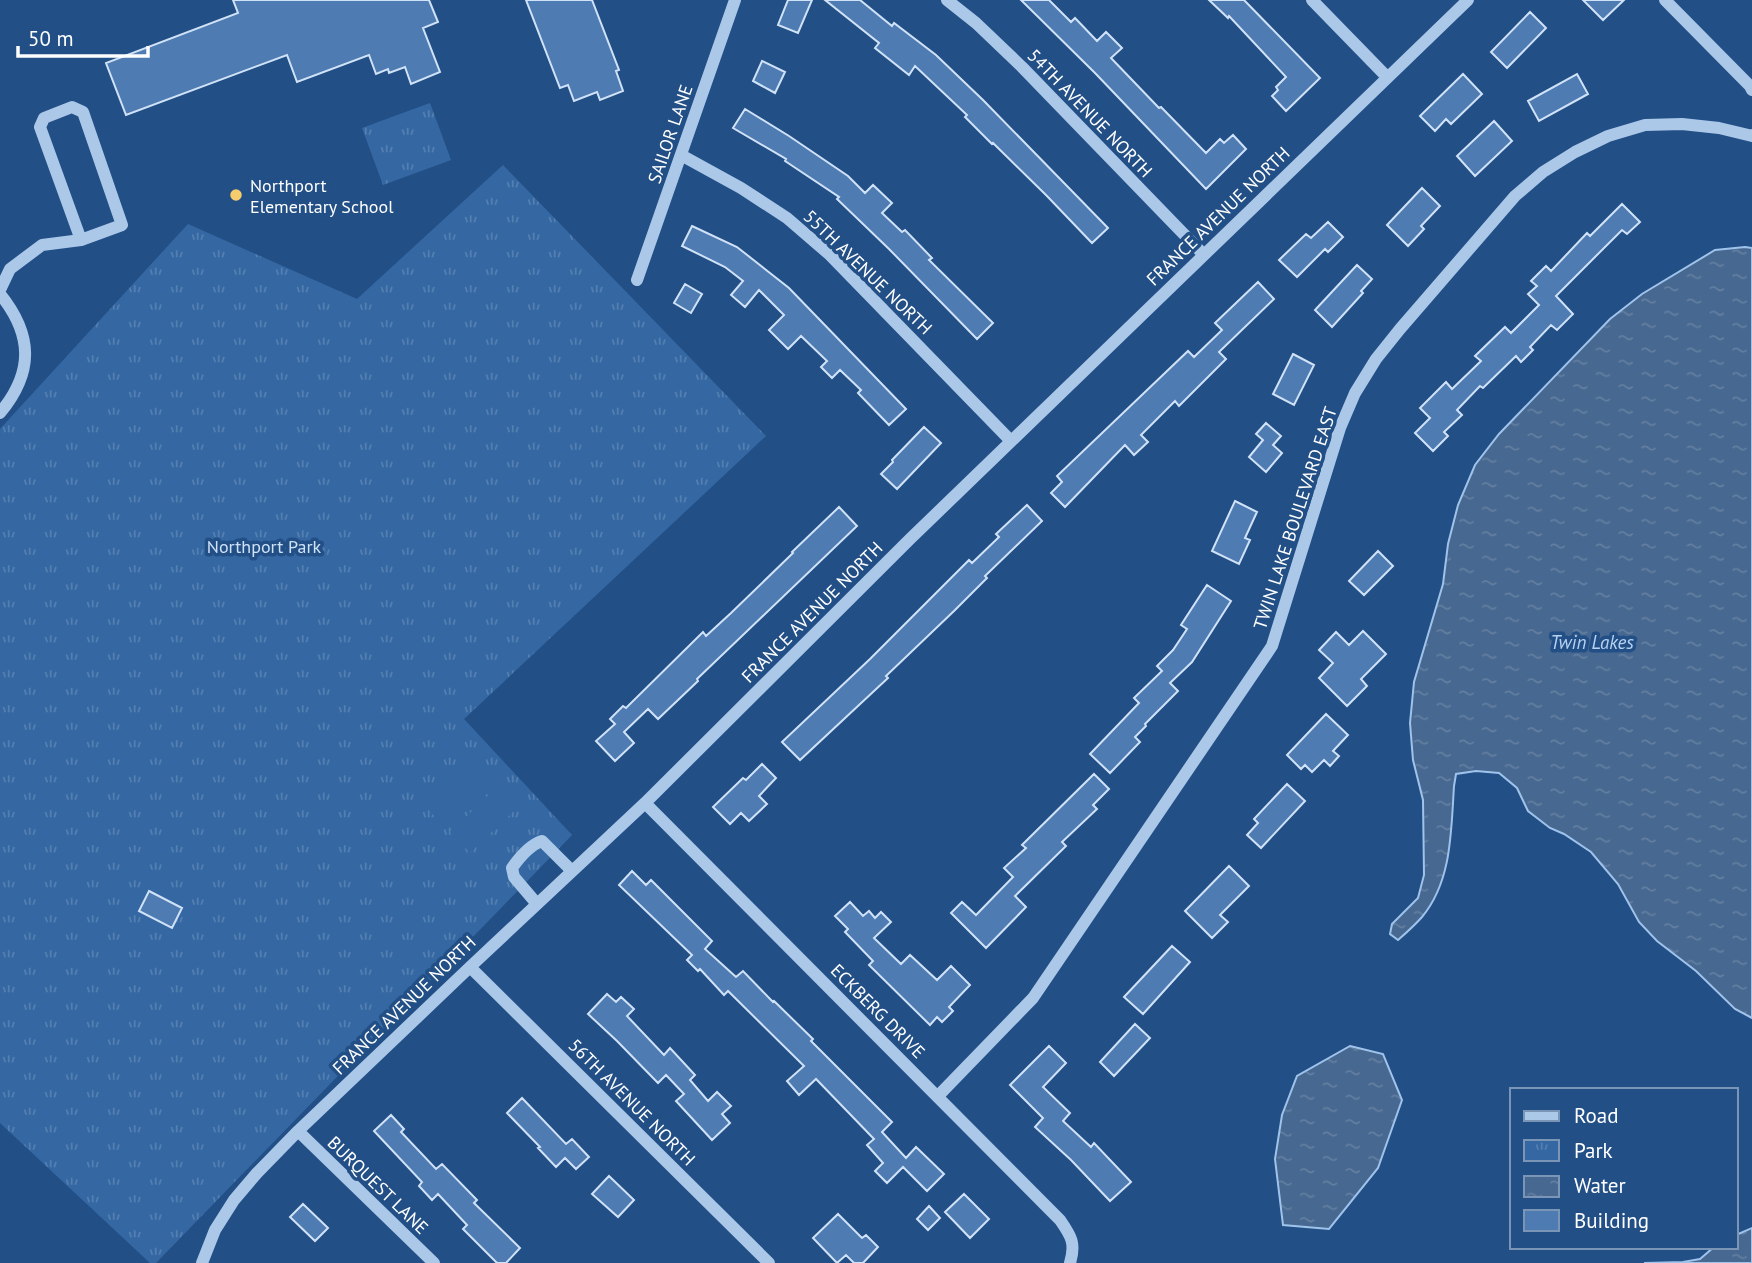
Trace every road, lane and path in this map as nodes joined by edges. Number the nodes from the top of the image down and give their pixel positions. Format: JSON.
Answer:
{"nodes":[{"id":1,"x":735,"y":0,"type":"edge"},
{"id":2,"x":947,"y":0,"type":"edge"},
{"id":3,"x":1312,"y":0,"type":"edge"},
{"id":4,"x":1468,"y":0,"type":"edge"},
{"id":5,"x":1665,"y":0,"type":"edge"},
{"id":6,"x":1387,"y":77,"type":"junction"},
{"id":7,"x":1751,"y":87,"type":"edge"},
{"id":8,"x":1752,"y":135,"type":"edge"},
{"id":9,"x":681,"y":155,"type":"junction"},
{"id":10,"x":81,"y":240,"type":"junction"},
{"id":11,"x":1204,"y":255,"type":"junction"},
{"id":12,"x":637,"y":280,"type":"dead end"},
{"id":13,"x":0,"y":292,"type":"edge"},
{"id":14,"x":0,"y":412,"type":"edge"},
{"id":15,"x":1011,"y":440,"type":"junction"},
{"id":16,"x":645,"y":803,"type":"junction"},
{"id":17,"x":572,"y":871,"type":"junction"},
{"id":18,"x":537,"y":904,"type":"junction"},
{"id":19,"x":470,"y":967,"type":"junction"},
{"id":20,"x":938,"y":1096,"type":"junction"},
{"id":21,"x":298,"y":1132,"type":"junction"},
{"id":22,"x":1072,"y":1257,"type":"edge"},
{"id":23,"x":202,"y":1263,"type":"edge"},
{"id":24,"x":434,"y":1263,"type":"edge"},
{"id":25,"x":769,"y":1263,"type":"edge"}],
"edges":[{"from":1,"to":9,"type":"street","name":"SAILOR LANE"},
{"from":2,"to":11,"type":"street","name":"54TH AVENUE NORTH"},
{"from":3,"to":6,"type":"street"},
{"from":4,"to":6,"type":"street","name":"FRANCE AVENUE NORTH"},
{"from":5,"to":7,"type":"street"},
{"from":6,"to":11,"type":"street","name":"FRANCE AVENUE NORTH"},
{"from":8,"to":20,"type":"street","name":"TWIN LAKE BOULEVARD EAST"},
{"from":9,"to":12,"type":"street","name":"SAILOR LANE"},
{"from":9,"to":15,"type":"street","name":"55TH AVENUE NORTH"},
{"from":10,"to":10,"type":"street"},
{"from":10,"to":13,"type":"street"},
{"from":11,"to":15,"type":"street","name":"FRANCE AVENUE NORTH"},
{"from":13,"to":14,"type":"street"},
{"from":15,"to":16,"type":"street","name":"FRANCE AVENUE NORTH"},
{"from":16,"to":17,"type":"street","name":"FRANCE AVENUE NORTH"},
{"from":16,"to":20,"type":"street","name":"ECKBERG DRIVE"},
{"from":17,"to":18,"type":"street","name":"FRANCE AVENUE NORTH"},
{"from":17,"to":18,"type":"street"},
{"from":18,"to":19,"type":"street","name":"FRANCE AVENUE NORTH"},
{"from":19,"to":21,"type":"street","name":"FRANCE AVENUE NORTH"},
{"from":19,"to":25,"type":"street","name":"56TH AVENUE NORTH"},
{"from":20,"to":22,"type":"street","name":"ECKBERG DRIVE"},
{"from":21,"to":23,"type":"street","name":"FRANCE AVENUE NORTH"},
{"from":21,"to":24,"type":"street","name":"BURQUEST LANE"}]}
